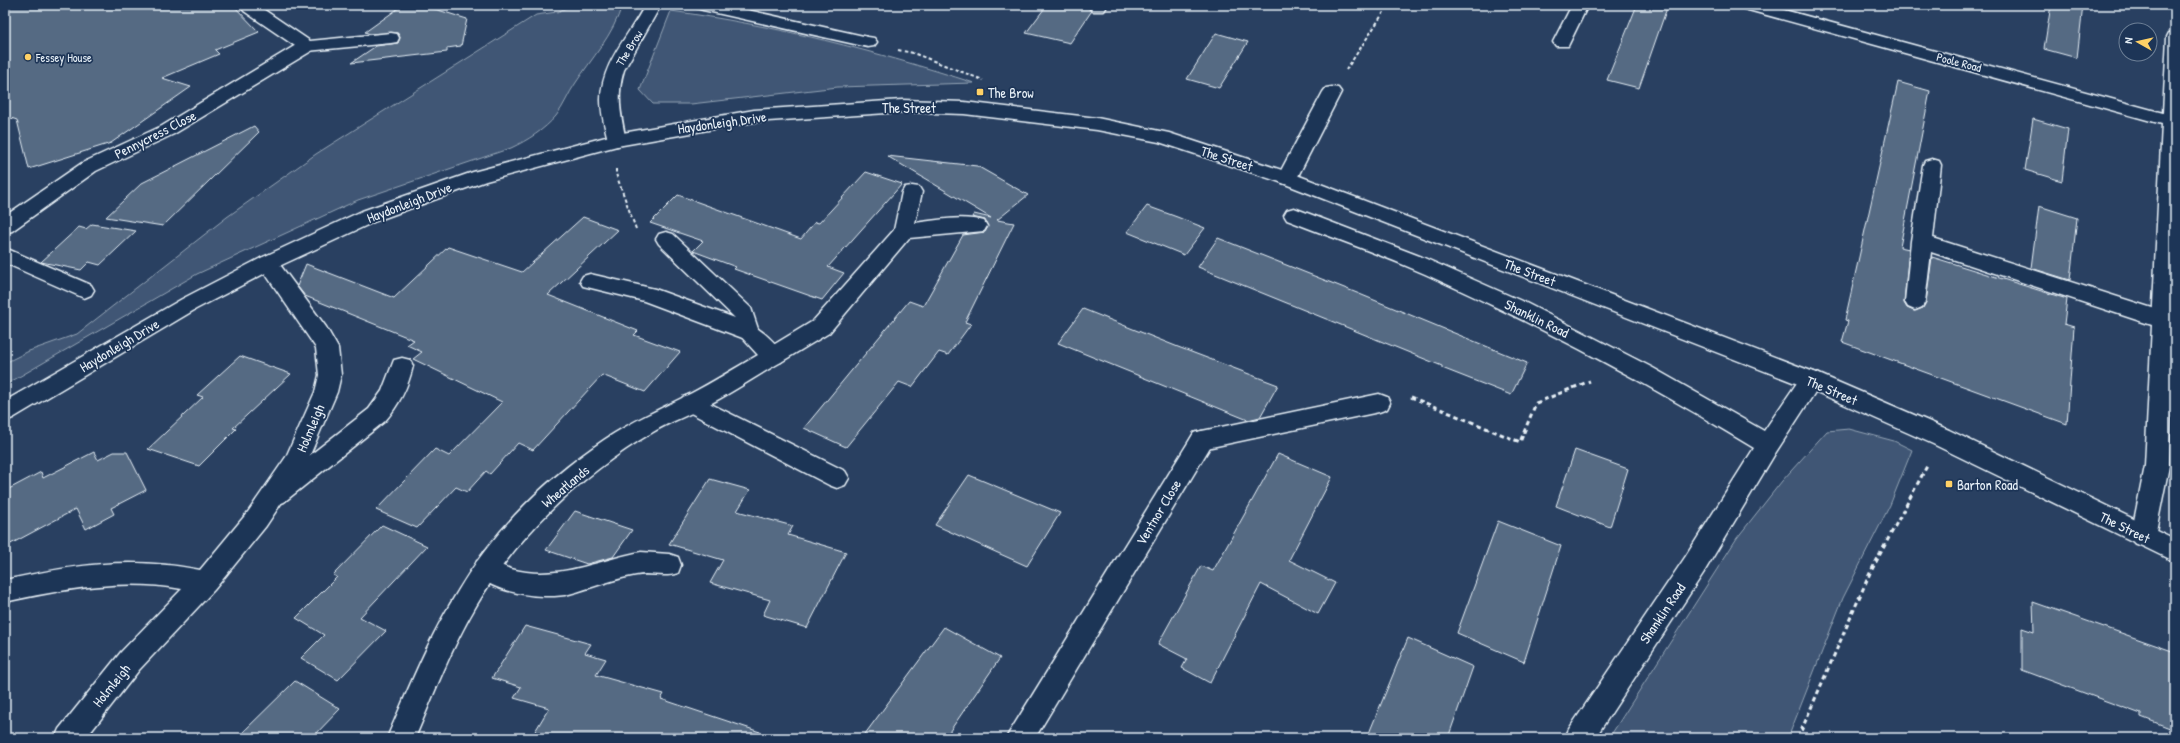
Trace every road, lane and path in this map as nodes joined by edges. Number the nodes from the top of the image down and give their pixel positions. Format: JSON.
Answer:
{"nodes":[{"id":1,"x":653,"y":5,"type":"edge"},
{"id":2,"x":703,"y":5,"type":"edge"},
{"id":3,"x":1378,"y":5,"type":"edge"},
{"id":4,"x":1580,"y":5,"type":"edge"},
{"id":5,"x":1747,"y":5,"type":"edge"},
{"id":6,"x":250,"y":8,"type":"dead end"},
{"id":7,"x":2175,"y":37,"type":"edge"},
{"id":8,"x":391,"y":38,"type":"dead end"},
{"id":9,"x":868,"y":42,"type":"joint"},
{"id":10,"x":1562,"y":42,"type":"dead end"},
{"id":11,"x":307,"y":46,"type":"junction"},
{"id":12,"x":1332,"y":92,"type":"joint"},
{"id":13,"x":854,"y":108,"type":"joint"},
{"id":14,"x":1023,"y":114,"type":"junction"},
{"id":15,"x":2172,"y":121,"type":"junction"},
{"id":16,"x":617,"y":140,"type":"junction"},
{"id":17,"x":2173,"y":164,"type":"edge"},
{"id":18,"x":1932,"y":165,"type":"dead end"},
{"id":19,"x":1286,"y":178,"type":"junction"},
{"id":20,"x":912,"y":192,"type":"dead end"},
{"id":21,"x":1294,"y":214,"type":"dead end"},
{"id":22,"x":5,"y":226,"type":"edge"},
{"id":23,"x":977,"y":226,"type":"dead end"},
{"id":24,"x":904,"y":232,"type":"junction"},
{"id":25,"x":666,"y":239,"type":"dead end"},
{"id":26,"x":1921,"y":241,"type":"junction"},
{"id":27,"x":5,"y":255,"type":"edge"},
{"id":28,"x":268,"y":263,"type":"junction"},
{"id":29,"x":590,"y":281,"type":"dead end"},
{"id":30,"x":84,"y":290,"type":"dead end"},
{"id":31,"x":1915,"y":302,"type":"dead end"},
{"id":32,"x":2163,"y":320,"type":"junction"},
{"id":33,"x":748,"y":332,"type":"junction"},
{"id":34,"x":773,"y":356,"type":"junction"},
{"id":35,"x":1630,"y":365,"type":"junction"},
{"id":36,"x":402,"y":366,"type":"dead end"},
{"id":37,"x":1811,"y":380,"type":"junction"},
{"id":38,"x":691,"y":403,"type":"junction"},
{"id":39,"x":1379,"y":403,"type":"joint"},
{"id":40,"x":5,"y":412,"type":"edge"},
{"id":41,"x":1942,"y":437,"type":"junction"},
{"id":42,"x":1768,"y":445,"type":"junction"},
{"id":43,"x":837,"y":478,"type":"dead end"},
{"id":44,"x":273,"y":497,"type":"junction"},
{"id":45,"x":2143,"y":536,"type":"junction"},
{"id":46,"x":2175,"y":551,"type":"edge"},
{"id":47,"x":669,"y":565,"type":"dead end"},
{"id":48,"x":486,"y":569,"type":"junction"},
{"id":49,"x":204,"y":582,"type":"junction"},
{"id":50,"x":5,"y":591,"type":"edge"},
{"id":51,"x":69,"y":738,"type":"edge"},
{"id":52,"x":401,"y":738,"type":"edge"},
{"id":53,"x":1020,"y":738,"type":"edge"},
{"id":54,"x":1579,"y":738,"type":"edge"},
{"id":55,"x":1798,"y":738,"type":"edge"}],
"edges":[{"from":1,"to":16,"type":"street","name":"The Brow"},
{"from":2,"to":9,"type":"street"},
{"from":3,"to":12,"type":"path"},
{"from":4,"to":10,"type":"street"},
{"from":5,"to":15,"type":"street","name":"Poole Road"},
{"from":6,"to":11,"type":"street"},
{"from":7,"to":15,"type":"street"},
{"from":8,"to":11,"type":"street"},
{"from":9,"to":14,"type":"path"},
{"from":11,"to":22,"type":"street","name":"Pennycress Close"},
{"from":12,"to":19,"type":"street"},
{"from":13,"to":14,"type":"street","name":"The Street"},
{"from":13,"to":16,"type":"street","name":"Haydonleigh Drive"},
{"from":14,"to":19,"type":"street","name":"The Street"},
{"from":15,"to":17,"type":"street"},
{"from":16,"to":28,"type":"street","name":"Haydonleigh Drive"},
{"from":17,"to":32,"type":"street"},
{"from":18,"to":26,"type":"street"},
{"from":19,"to":37,"type":"street","name":"The Street"},
{"from":20,"to":24,"type":"street"},
{"from":21,"to":35,"type":"street","name":"Shanklin Road"},
{"from":23,"to":24,"type":"street"},
{"from":24,"to":34,"type":"street","name":"Wheatlands"},
{"from":25,"to":33,"type":"street"},
{"from":26,"to":31,"type":"street"},
{"from":26,"to":32,"type":"street"},
{"from":27,"to":30,"type":"street"},
{"from":28,"to":40,"type":"street","name":"Haydonleigh Drive"},
{"from":28,"to":44,"type":"street","name":"Holmleigh"},
{"from":29,"to":33,"type":"street"},
{"from":32,"to":45,"type":"street"},
{"from":33,"to":34,"type":"street"},
{"from":34,"to":38,"type":"street","name":"Wheatlands"},
{"from":35,"to":39,"type":"path"},
{"from":35,"to":42,"type":"street","name":"Shanklin Road"},
{"from":36,"to":44,"type":"street"},
{"from":37,"to":41,"type":"street","name":"The Street"},
{"from":37,"to":42,"type":"street","name":"Shanklin Road"},
{"from":38,"to":43,"type":"street"},
{"from":38,"to":48,"type":"street","name":"Wheatlands"},
{"from":39,"to":53,"type":"street","name":"Ventnor Close"},
{"from":41,"to":45,"type":"street","name":"The Street"},
{"from":41,"to":55,"type":"path"},
{"from":42,"to":54,"type":"street","name":"Shanklin Road"},
{"from":44,"to":49,"type":"street","name":"Holmleigh"},
{"from":45,"to":46,"type":"street","name":"The Street"},
{"from":47,"to":48,"type":"street"},
{"from":48,"to":52,"type":"street","name":"Wheatlands"},
{"from":49,"to":50,"type":"street"},
{"from":49,"to":51,"type":"street","name":"Holmleigh"}]}
